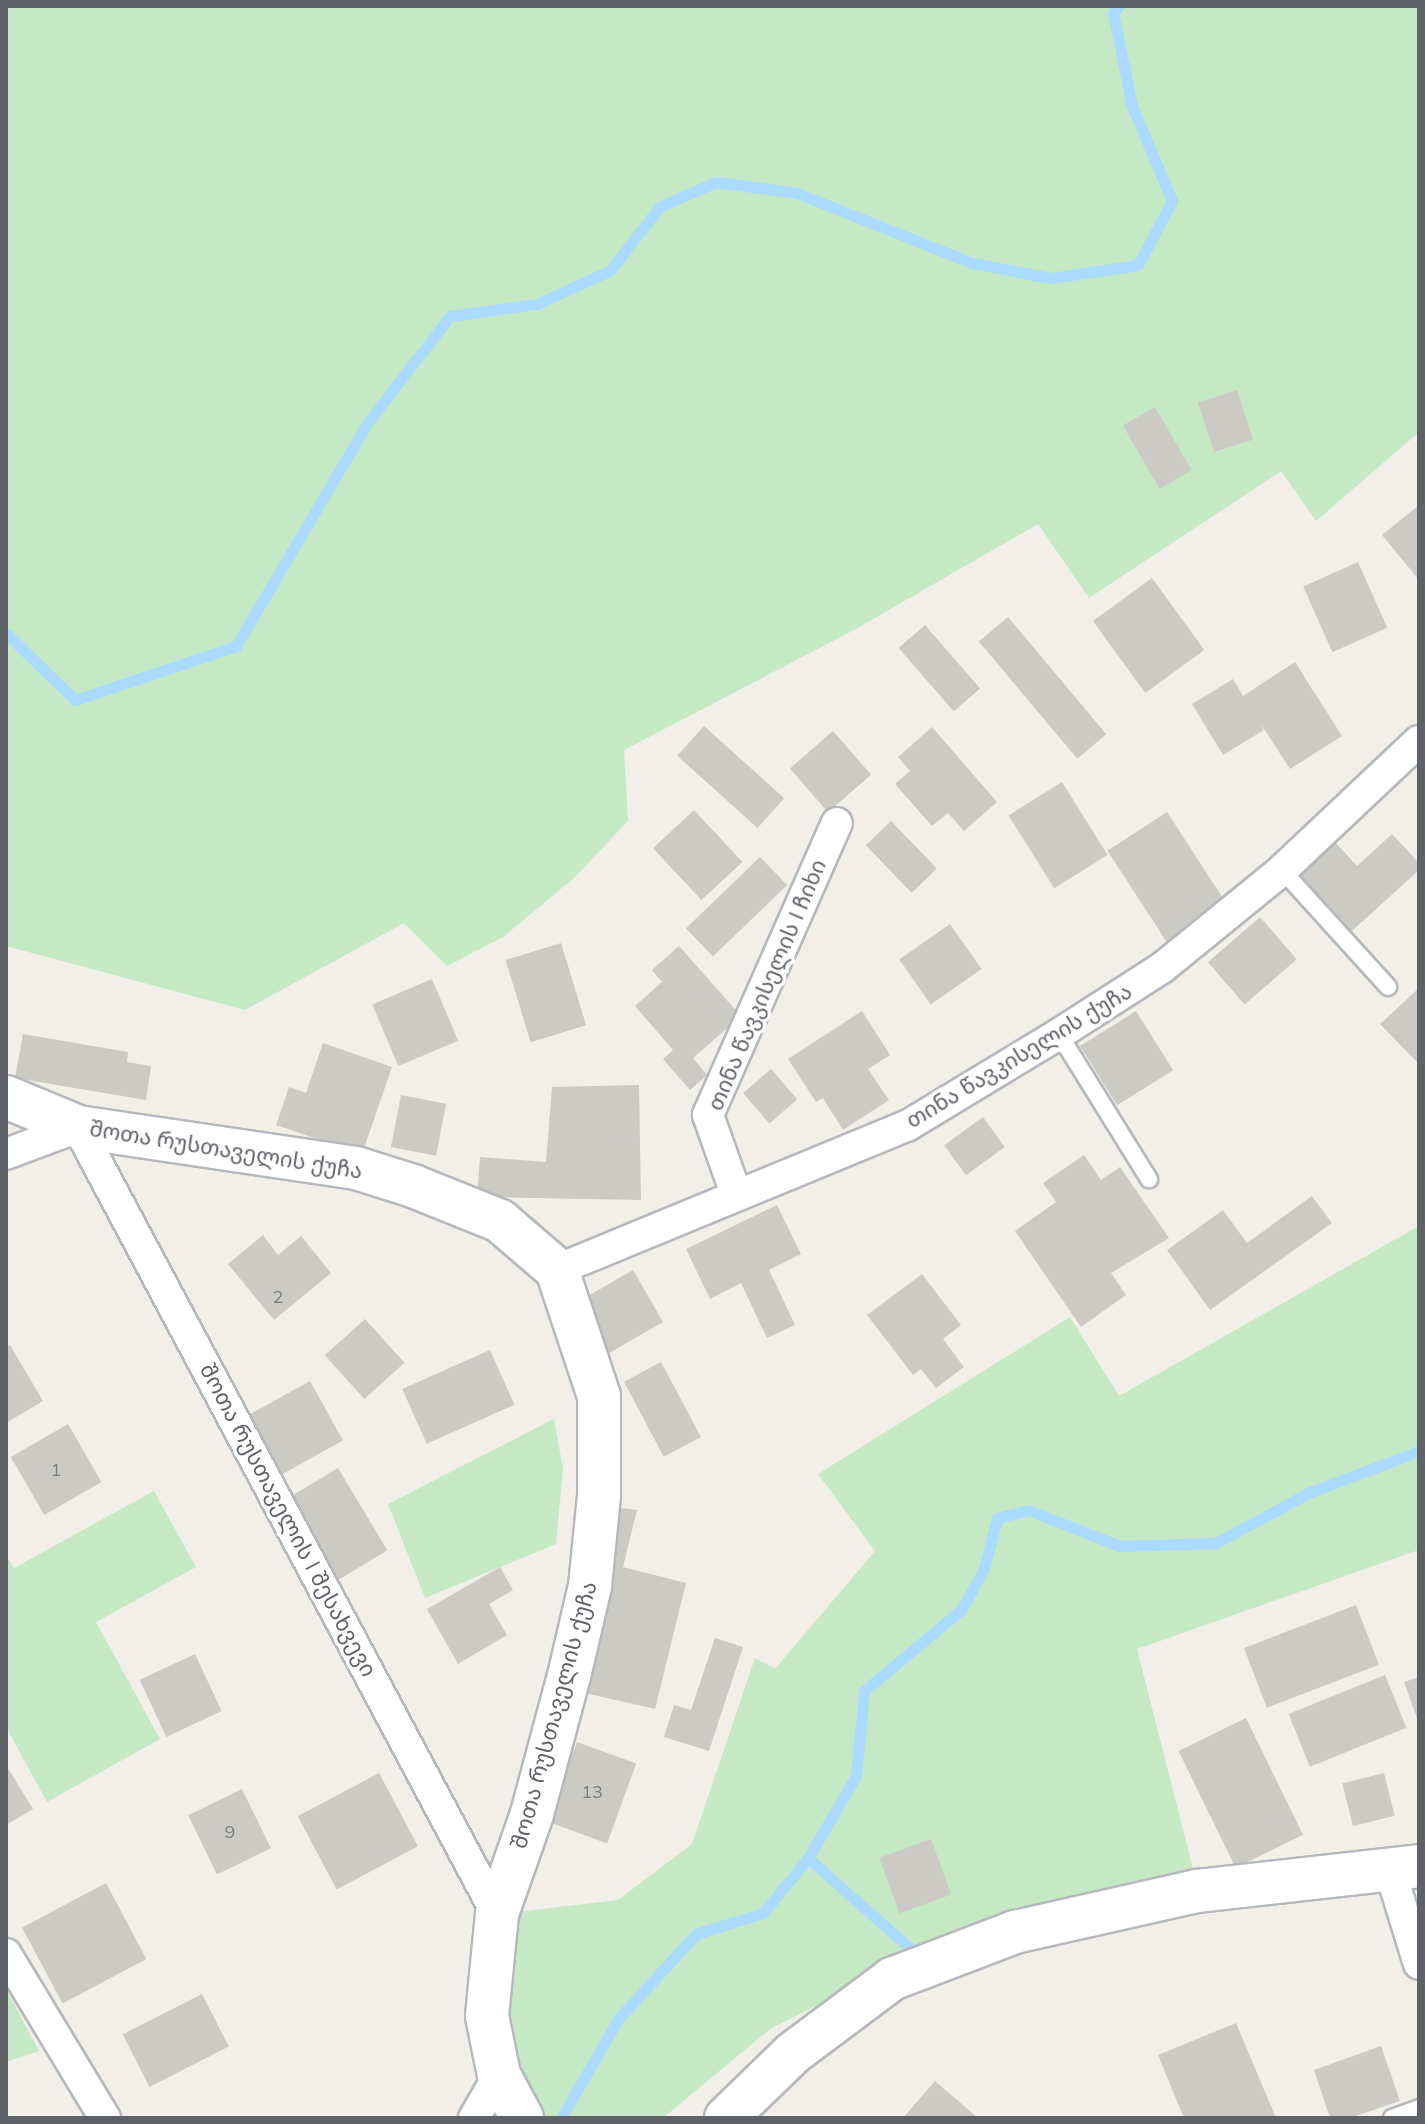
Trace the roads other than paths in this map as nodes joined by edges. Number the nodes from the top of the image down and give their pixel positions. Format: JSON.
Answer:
{"nodes":[{"id":1,"x":1419,"y":741,"type":"edge"},
{"id":2,"x":837,"y":823,"type":"dead end"},
{"id":3,"x":1282,"y":870,"type":"junction"},
{"id":4,"x":1388,"y":987,"type":"dead end"},
{"id":5,"x":1059,"y":1034,"type":"junction"},
{"id":6,"x":6,"y":1097,"type":"edge"},
{"id":7,"x":78,"y":1127,"type":"junction"},
{"id":8,"x":6,"y":1154,"type":"edge"},
{"id":9,"x":1149,"y":1179,"type":"dead end"},
{"id":10,"x":736,"y":1194,"type":"junction"},
{"id":11,"x":557,"y":1270,"type":"junction"},
{"id":12,"x":1404,"y":1868,"type":"edge"},
{"id":13,"x":497,"y":1914,"type":"junction"},
{"id":14,"x":6,"y":1954,"type":"edge"},
{"id":15,"x":1419,"y":1964,"type":"edge"},
{"id":16,"x":499,"y":2075,"type":"junction"},
{"id":17,"x":1419,"y":2108,"type":"edge"},
{"id":18,"x":105,"y":2118,"type":"edge"},
{"id":19,"x":474,"y":2118,"type":"edge"},
{"id":20,"x":522,"y":2118,"type":"edge"},
{"id":21,"x":726,"y":2118,"type":"edge"},
{"id":22,"x":1392,"y":2118,"type":"edge"}],
"edges":[{"from":1,"to":3,"type":"street","name":"თინა წავკისელის ქუჩა"},
{"from":2,"to":10,"type":"street","name":"თინა წავკისელის I ჩიხი"},
{"from":3,"to":4,"type":"lane"},
{"from":3,"to":5,"type":"street","name":"თინა წავკისელის ქუჩა"},
{"from":5,"to":9,"type":"lane"},
{"from":5,"to":10,"type":"street","name":"თინა წავკისელის ქუჩა"},
{"from":6,"to":7,"type":"street"},
{"from":7,"to":8,"type":"street","name":"შოთა რუსთაველის ქუჩა"},
{"from":7,"to":11,"type":"street","name":"შოთა რუსთაველის ქუჩა"},
{"from":7,"to":13,"type":"street","name":"შოთა რუსთაველის I შესახვევი"},
{"from":10,"to":11,"type":"street","name":"თინა წავკისელის ქუჩა"},
{"from":11,"to":13,"type":"street","name":"შოთა რუსთაველის ქუჩა"},
{"from":12,"to":15,"type":"street"},
{"from":12,"to":21,"type":"street"},
{"from":13,"to":16,"type":"street","name":"შოთა რუსთაველის ქუჩა"},
{"from":14,"to":18,"type":"street"},
{"from":16,"to":19,"type":"street"},
{"from":16,"to":20,"type":"street","name":"შოთა რუსთაველის ქუჩა"},
{"from":17,"to":22,"type":"lane"}]}
